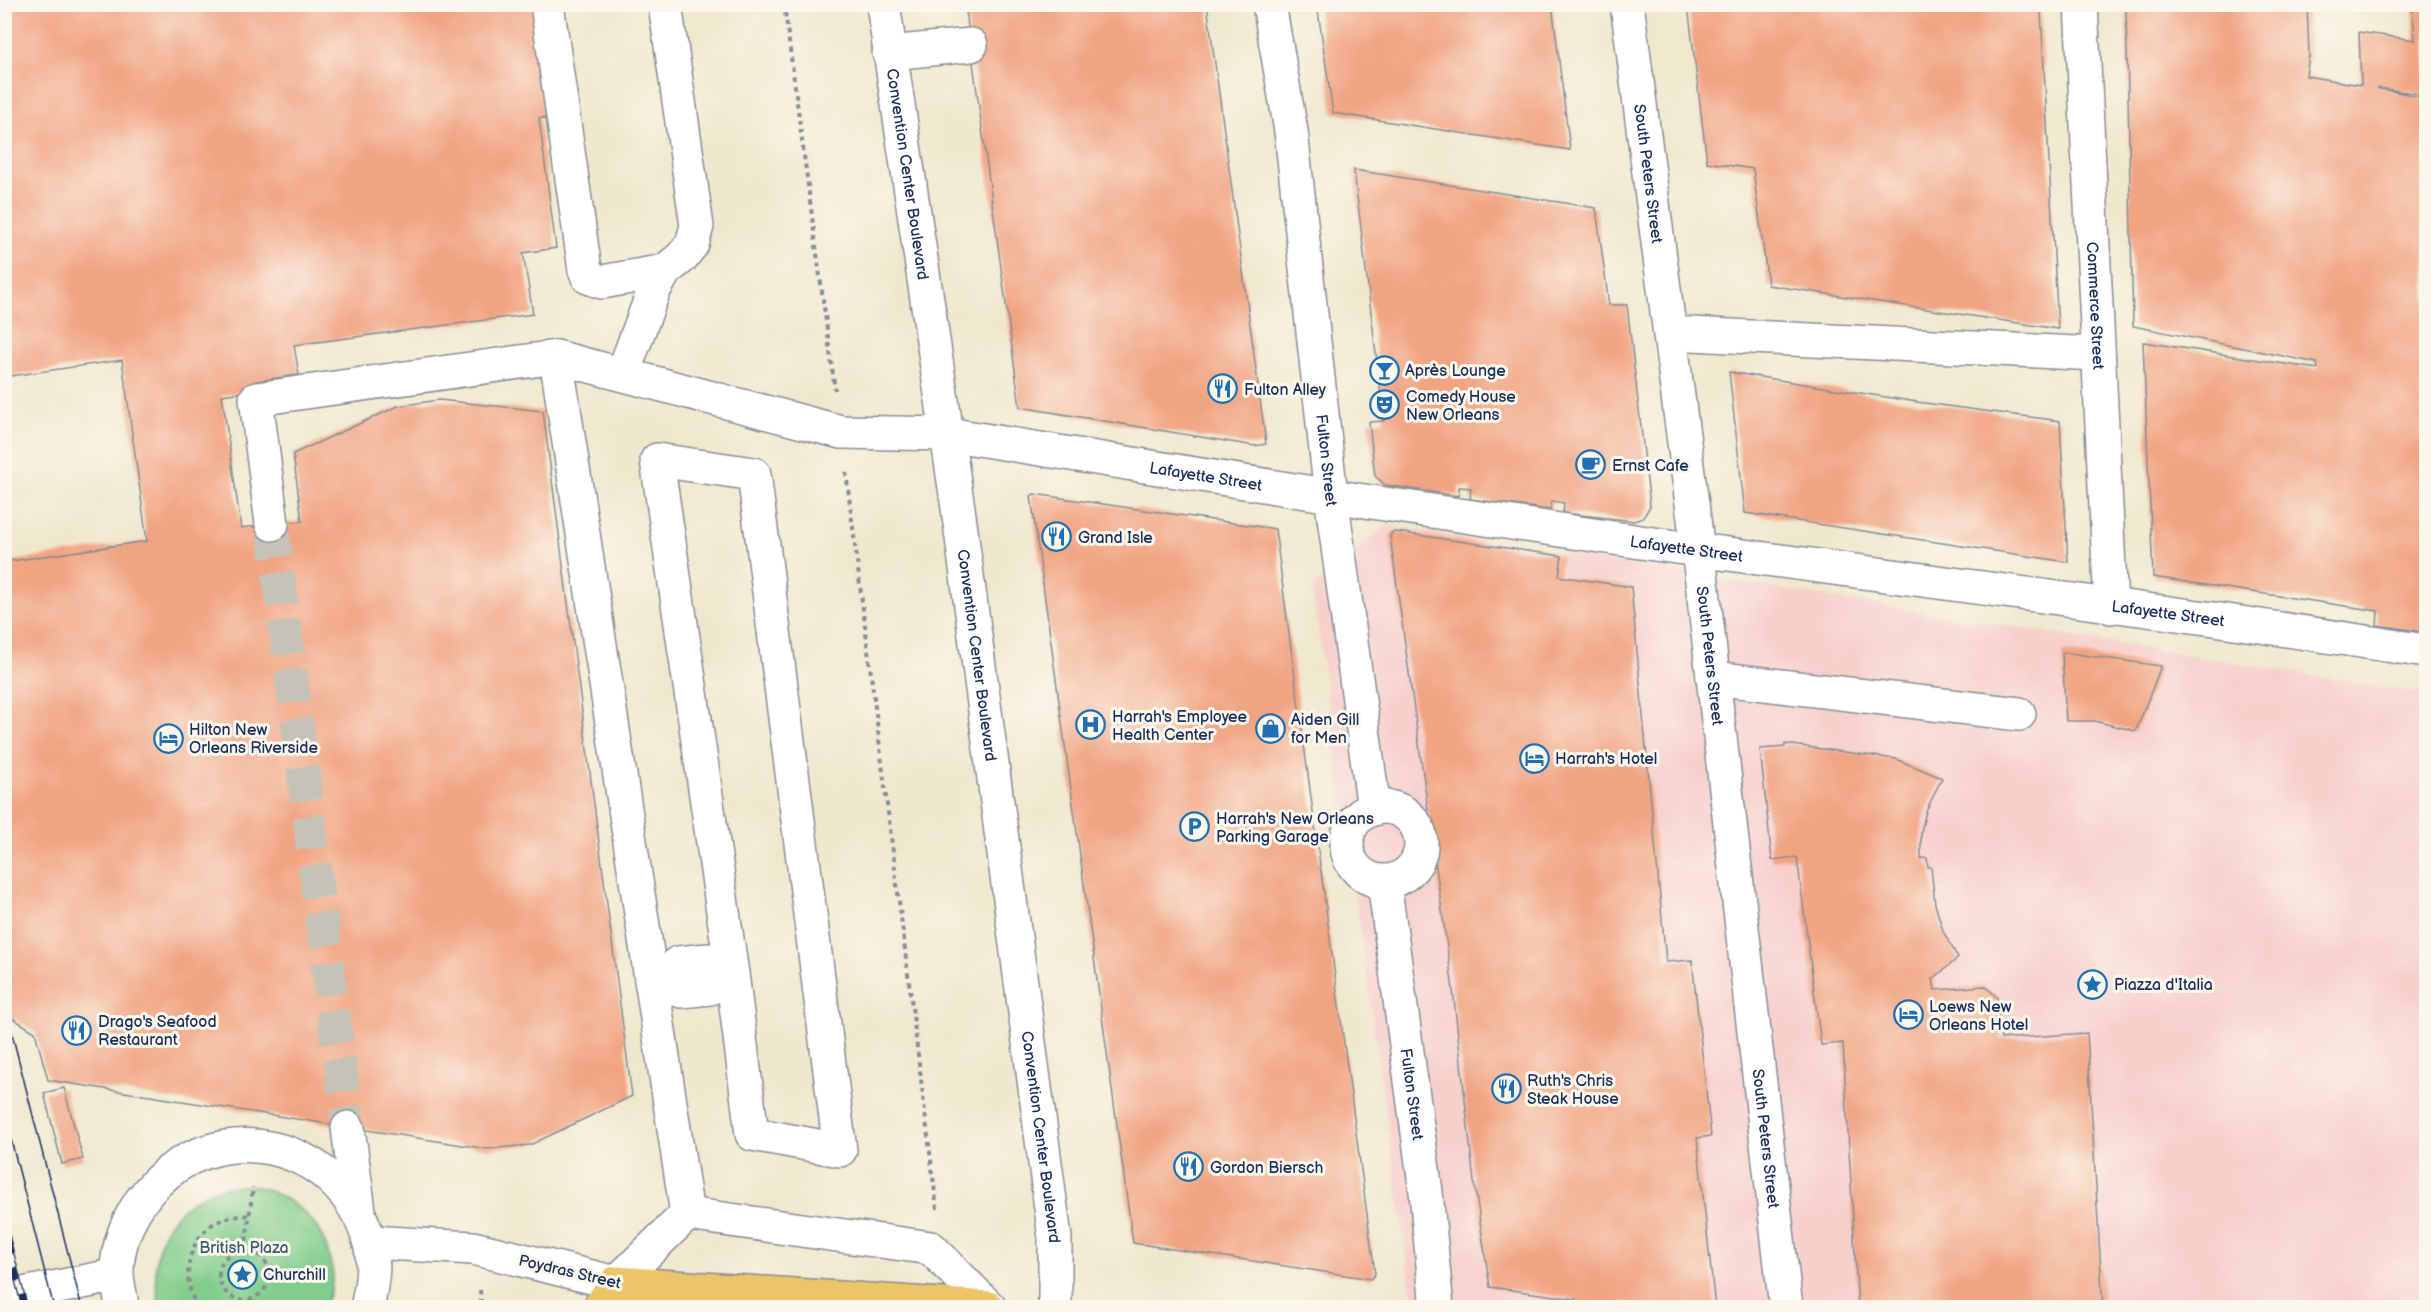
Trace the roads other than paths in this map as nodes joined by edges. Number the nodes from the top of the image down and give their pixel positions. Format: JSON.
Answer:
{"nodes":[{"id":1,"x":547,"y":4,"type":"edge"},
{"id":2,"x":665,"y":4,"type":"edge"},
{"id":3,"x":883,"y":4,"type":"edge"},
{"id":4,"x":1269,"y":4,"type":"edge"},
{"id":5,"x":1627,"y":4,"type":"edge"},
{"id":6,"x":2081,"y":4,"type":"edge"},
{"id":7,"x":971,"y":45,"type":"dead end"},
{"id":8,"x":889,"y":53,"type":"junction"},
{"id":9,"x":664,"y":271,"type":"junction"},
{"id":10,"x":1670,"y":333,"type":"junction"},
{"id":11,"x":2098,"y":354,"type":"junction"},
{"id":12,"x":556,"y":357,"type":"junction"},
{"id":13,"x":623,"y":373,"type":"junction"},
{"id":14,"x":948,"y":434,"type":"junction"},
{"id":15,"x":1331,"y":496,"type":"junction"},
{"id":16,"x":272,"y":524,"type":"tunnel mouth"},
{"id":17,"x":1698,"y":551,"type":"junction"},
{"id":18,"x":2111,"y":607,"type":"junction"},
{"id":19,"x":2427,"y":651,"type":"edge"},
{"id":20,"x":1713,"y":678,"type":"junction"},
{"id":21,"x":2019,"y":714,"type":"dead end"},
{"id":22,"x":1374,"y":809,"type":"junction"},
{"id":23,"x":1383,"y":882,"type":"junction"},
{"id":24,"x":726,"y":974,"type":"junction"},
{"id":25,"x":659,"y":980,"type":"junction"},
{"id":26,"x":348,"y":1128,"type":"tunnel mouth"},
{"id":27,"x":687,"y":1214,"type":"junction"},
{"id":28,"x":365,"y":1229,"type":"junction"},
{"id":29,"x":117,"y":1275,"type":"junction"},
{"id":30,"x":4,"y":1298,"type":"edge"},
{"id":31,"x":613,"y":1299,"type":"edge"},
{"id":32,"x":122,"y":1308,"type":"edge"},
{"id":33,"x":367,"y":1308,"type":"edge"},
{"id":34,"x":989,"y":1308,"type":"edge"},
{"id":35,"x":1055,"y":1308,"type":"edge"},
{"id":36,"x":1437,"y":1308,"type":"edge"},
{"id":37,"x":1786,"y":1308,"type":"edge"}],
"edges":[{"from":1,"to":9,"type":"street"},
{"from":2,"to":9,"type":"street"},
{"from":3,"to":8,"type":"street","name":"Convention Center Boulevard"},
{"from":4,"to":15,"type":"street","name":"Fulton Street"},
{"from":5,"to":10,"type":"street","name":"South Peters Street"},
{"from":6,"to":11,"type":"street","name":"Commerce Street"},
{"from":7,"to":8,"type":"street"},
{"from":8,"to":14,"type":"street","name":"Convention Center Boulevard"},
{"from":9,"to":13,"type":"street"},
{"from":10,"to":11,"type":"street"},
{"from":10,"to":17,"type":"street","name":"South Peters Street"},
{"from":11,"to":18,"type":"street","name":"Commerce Street"},
{"from":12,"to":13,"type":"street","name":"Lafayette Street"},
{"from":12,"to":16,"type":"street"},
{"from":12,"to":25,"type":"street"},
{"from":13,"to":14,"type":"street","name":"Lafayette Street"},
{"from":14,"to":15,"type":"street","name":"Lafayette Street"},
{"from":14,"to":35,"type":"street","name":"Convention Center Boulevard"},
{"from":15,"to":17,"type":"street","name":"Lafayette Street"},
{"from":15,"to":22,"type":"street","name":"Fulton Street"},
{"from":17,"to":18,"type":"street","name":"Lafayette Street"},
{"from":17,"to":20,"type":"street","name":"South Peters Street"},
{"from":18,"to":19,"type":"street","name":"Lafayette Street"},
{"from":20,"to":21,"type":"street"},
{"from":20,"to":37,"type":"street","name":"South Peters Street"},
{"from":22,"to":23,"type":"street"},
{"from":22,"to":23,"type":"street"},
{"from":23,"to":36,"type":"street","name":"Fulton Street"},
{"from":24,"to":24,"type":"street"},
{"from":24,"to":25,"type":"street"},
{"from":25,"to":27,"type":"street"},
{"from":26,"to":28,"type":"street"},
{"from":27,"to":31,"type":"street"},
{"from":27,"to":34,"type":"street"},
{"from":28,"to":29,"type":"street"},
{"from":28,"to":31,"type":"street","name":"Poydras Street"},
{"from":28,"to":33,"type":"street"},
{"from":29,"to":30,"type":"street"},
{"from":29,"to":32,"type":"street"},
{"from":31,"to":34,"type":"main road","name":"Poydras Street"}]}
